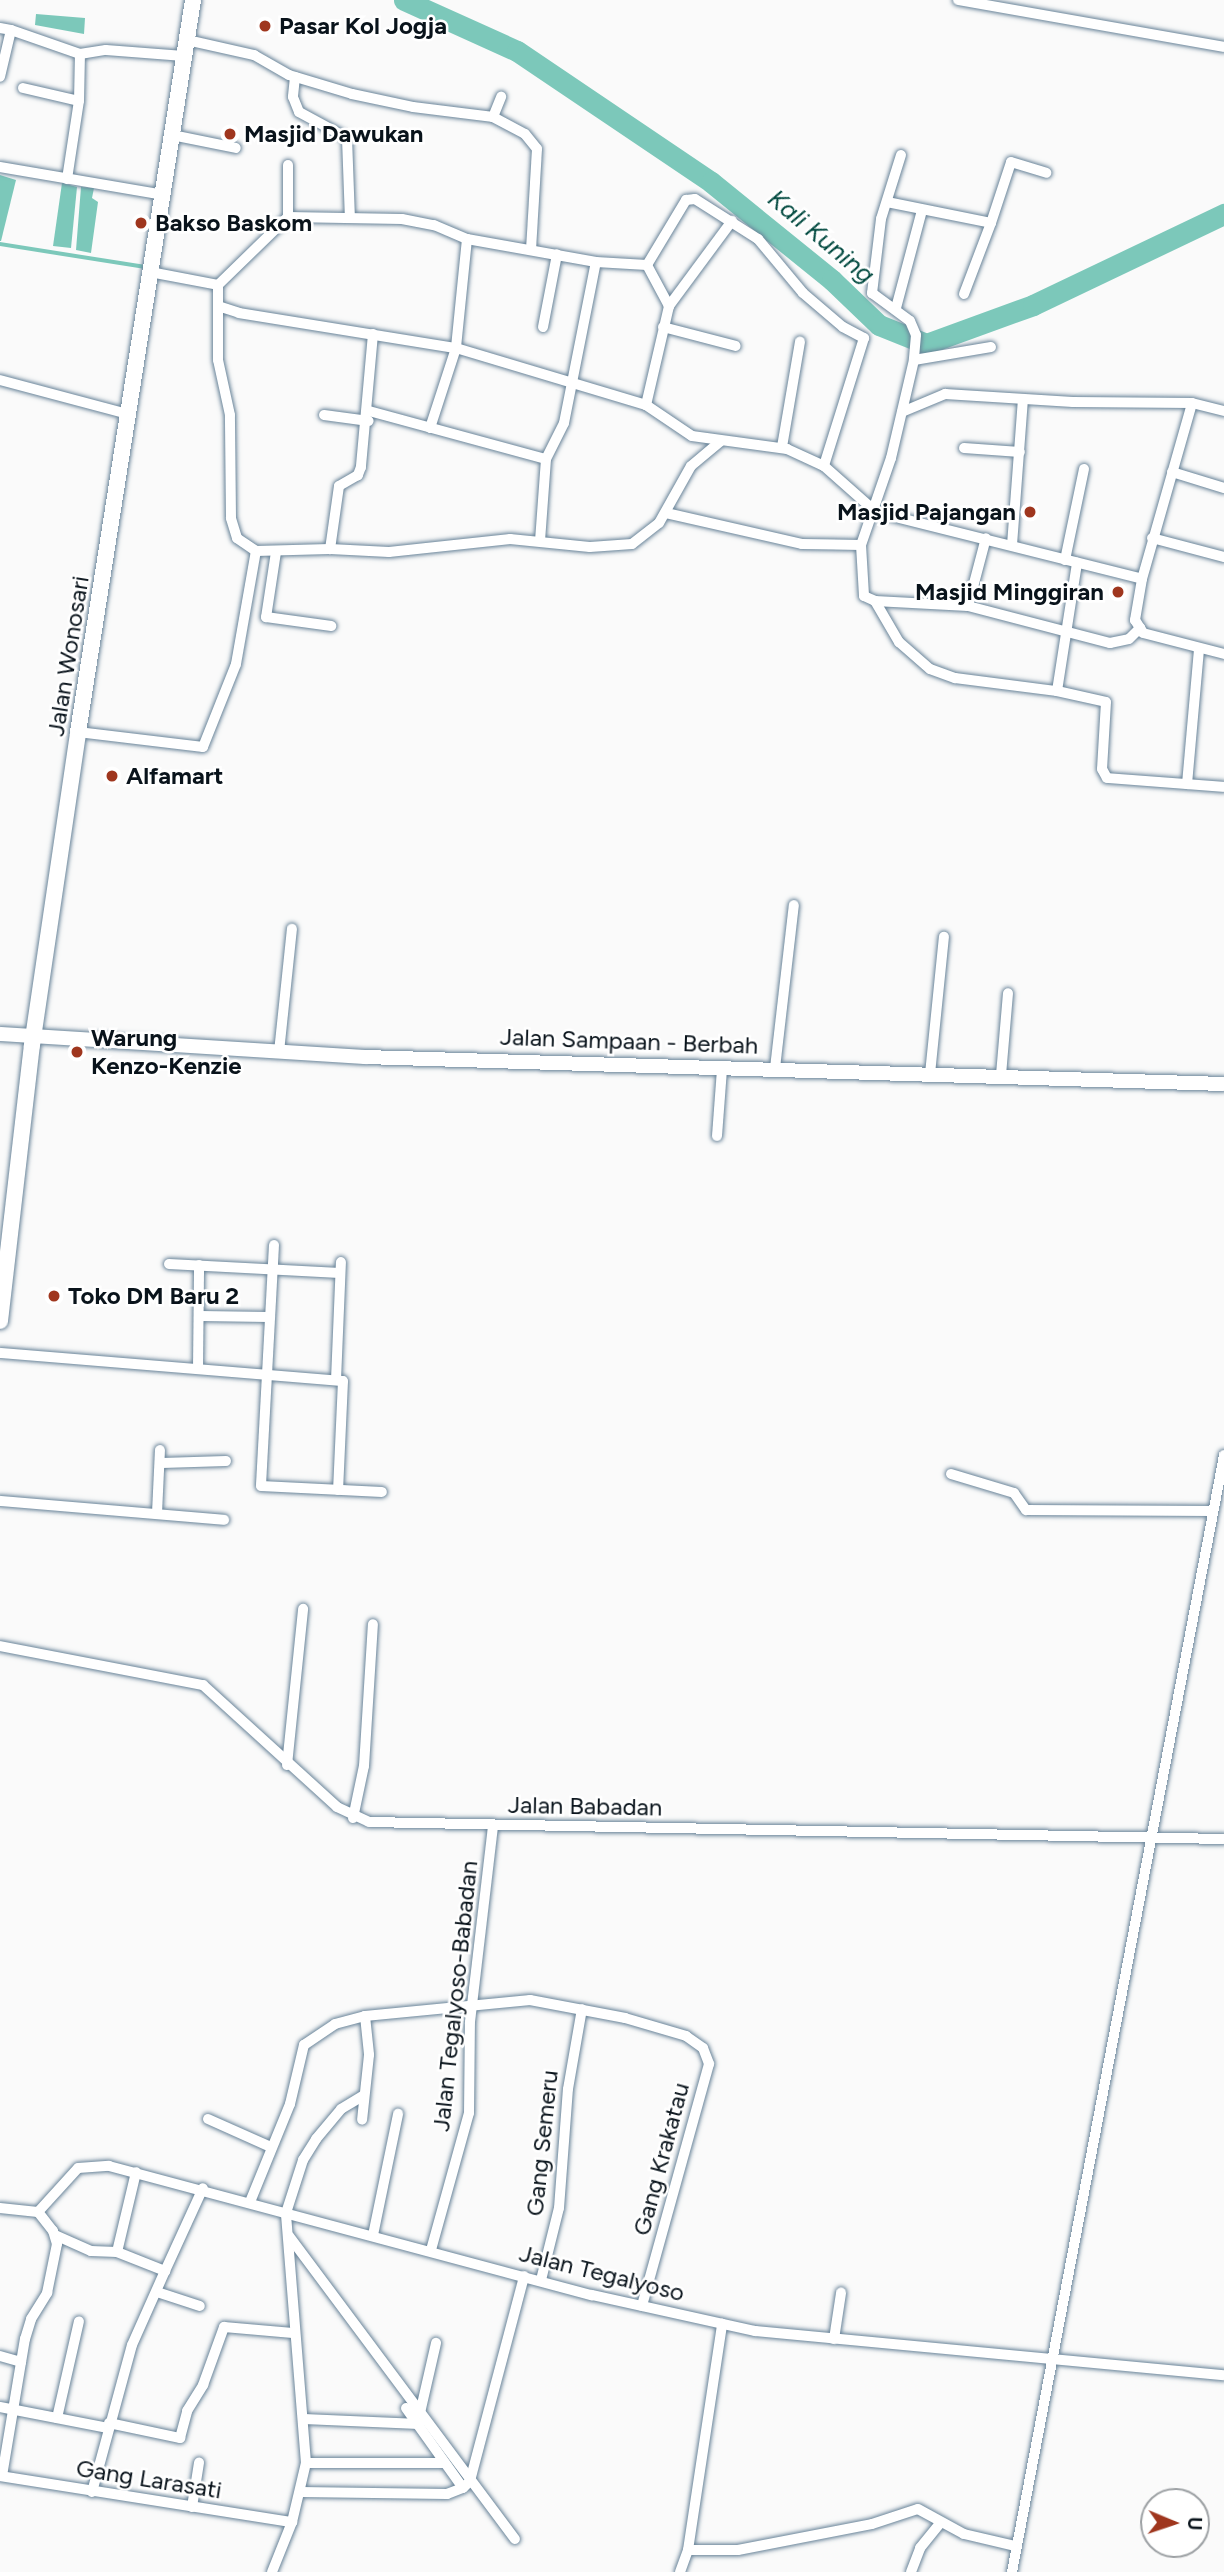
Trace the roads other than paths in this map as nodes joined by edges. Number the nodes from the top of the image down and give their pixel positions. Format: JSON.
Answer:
{"nodes":[{"id":1,"x":193,"y":0,"type":"edge"},
{"id":2,"x":958,"y":0,"type":"edge"},
{"id":3,"x":5,"y":29,"type":"edge"},
{"id":4,"x":187,"y":40,"type":"junction"},
{"id":5,"x":1224,"y":47,"type":"edge"},
{"id":6,"x":79,"y":54,"type":"junction"},
{"id":7,"x":184,"y":56,"type":"junction"},
{"id":8,"x":1,"y":62,"type":"edge"},
{"id":9,"x":0,"y":77,"type":"edge"},
{"id":10,"x":295,"y":77,"type":"junction"},
{"id":11,"x":23,"y":88,"type":"dead end"},
{"id":12,"x":501,"y":97,"type":"dead end"},
{"id":13,"x":79,"y":101,"type":"junction"},
{"id":14,"x":493,"y":117,"type":"junction"},
{"id":15,"x":172,"y":135,"type":"junction"},
{"id":16,"x":236,"y":148,"type":"dead end"},
{"id":17,"x":901,"y":155,"type":"dead end"},
{"id":18,"x":288,"y":165,"type":"dead end"},
{"id":19,"x":0,"y":167,"type":"edge"},
{"id":20,"x":1046,"y":173,"type":"dead end"},
{"id":21,"x":67,"y":179,"type":"junction"},
{"id":22,"x":163,"y":195,"type":"junction"},
{"id":23,"x":887,"y":202,"type":"junction"},
{"id":24,"x":922,"y":210,"type":"junction"},
{"id":25,"x":288,"y":217,"type":"junction"},
{"id":26,"x":349,"y":218,"type":"junction"},
{"id":27,"x":732,"y":220,"type":"junction"},
{"id":28,"x":991,"y":223,"type":"junction"},
{"id":29,"x":467,"y":239,"type":"junction"},
{"id":30,"x":531,"y":247,"type":"junction"},
{"id":31,"x":557,"y":254,"type":"junction"},
{"id":32,"x":596,"y":262,"type":"junction"},
{"id":33,"x":648,"y":265,"type":"junction"},
{"id":34,"x":151,"y":269,"type":"junction"},
{"id":35,"x":218,"y":285,"type":"junction"},
{"id":36,"x":964,"y":294,"type":"dead end"},
{"id":37,"x":218,"y":306,"type":"junction"},
{"id":38,"x":669,"y":306,"type":"junction"},
{"id":39,"x":896,"y":308,"type":"junction"},
{"id":40,"x":543,"y":327,"type":"dead end"},
{"id":41,"x":663,"y":327,"type":"junction"},
{"id":42,"x":373,"y":334,"type":"junction"},
{"id":43,"x":800,"y":342,"type":"dead end"},
{"id":44,"x":736,"y":346,"type":"dead end"},
{"id":45,"x":991,"y":347,"type":"dead end"},
{"id":46,"x":456,"y":348,"type":"junction"},
{"id":47,"x":914,"y":357,"type":"junction"},
{"id":48,"x":0,"y":380,"type":"edge"},
{"id":49,"x":574,"y":381,"type":"junction"},
{"id":50,"x":1023,"y":399,"type":"junction"},
{"id":51,"x":1192,"y":403,"type":"junction"},
{"id":52,"x":646,"y":405,"type":"junction"},
{"id":53,"x":1224,"y":411,"type":"edge"},
{"id":54,"x":902,"y":412,"type":"junction"},
{"id":55,"x":128,"y":414,"type":"junction"},
{"id":56,"x":324,"y":415,"type":"dead end"},
{"id":57,"x":369,"y":416,"type":"junction"},
{"id":58,"x":430,"y":428,"type":"junction"},
{"id":59,"x":720,"y":442,"type":"junction"},
{"id":60,"x":782,"y":447,"type":"junction"},
{"id":61,"x":964,"y":448,"type":"dead end"},
{"id":62,"x":1020,"y":452,"type":"junction"},
{"id":63,"x":546,"y":459,"type":"junction"},
{"id":64,"x":824,"y":466,"type":"junction"},
{"id":65,"x":1084,"y":470,"type":"dead end"},
{"id":66,"x":1172,"y":472,"type":"junction"},
{"id":67,"x":1224,"y":488,"type":"edge"},
{"id":68,"x":876,"y":512,"type":"junction"},
{"id":69,"x":666,"y":513,"type":"junction"},
{"id":70,"x":986,"y":538,"type":"junction"},
{"id":71,"x":1152,"y":538,"type":"junction"},
{"id":72,"x":540,"y":541,"type":"junction"},
{"id":73,"x":861,"y":545,"type":"junction"},
{"id":74,"x":1012,"y":545,"type":"junction"},
{"id":75,"x":330,"y":549,"type":"junction"},
{"id":76,"x":256,"y":551,"type":"junction"},
{"id":77,"x":276,"y":552,"type":"junction"},
{"id":78,"x":1224,"y":557,"type":"edge"},
{"id":79,"x":1065,"y":560,"type":"junction"},
{"id":80,"x":1077,"y":563,"type":"junction"},
{"id":81,"x":1142,"y":579,"type":"junction"},
{"id":82,"x":876,"y":601,"type":"junction"},
{"id":83,"x":968,"y":606,"type":"junction"},
{"id":84,"x":331,"y":625,"type":"dead end"},
{"id":85,"x":1140,"y":628,"type":"junction"},
{"id":86,"x":1068,"y":633,"type":"junction"},
{"id":87,"x":1199,"y":650,"type":"junction"},
{"id":88,"x":1224,"y":654,"type":"edge"},
{"id":89,"x":1057,"y":691,"type":"junction"},
{"id":90,"x":78,"y":732,"type":"junction"},
{"id":91,"x":1187,"y":784,"type":"junction"},
{"id":92,"x":1224,"y":787,"type":"edge"},
{"id":93,"x":794,"y":905,"type":"dead end"},
{"id":94,"x":292,"y":929,"type":"dead end"},
{"id":95,"x":944,"y":937,"type":"dead end"},
{"id":96,"x":1008,"y":993,"type":"dead end"},
{"id":97,"x":0,"y":1034,"type":"edge"},
{"id":98,"x":34,"y":1038,"type":"junction"},
{"id":99,"x":279,"y":1052,"type":"junction"},
{"id":100,"x":775,"y":1068,"type":"junction"},
{"id":101,"x":722,"y":1069,"type":"junction"},
{"id":102,"x":930,"y":1074,"type":"junction"},
{"id":103,"x":1001,"y":1075,"type":"junction"},
{"id":104,"x":1224,"y":1084,"type":"edge"},
{"id":105,"x":717,"y":1136,"type":"dead end"},
{"id":106,"x":274,"y":1245,"type":"dead end"},
{"id":107,"x":169,"y":1264,"type":"dead end"},
{"id":108,"x":199,"y":1265,"type":"junction"},
{"id":109,"x":272,"y":1271,"type":"junction"},
{"id":110,"x":201,"y":1317,"type":"junction"},
{"id":111,"x":268,"y":1317,"type":"junction"},
{"id":112,"x":0,"y":1321,"type":"edge"},
{"id":113,"x":0,"y":1353,"type":"edge"},
{"id":114,"x":198,"y":1368,"type":"junction"},
{"id":115,"x":266,"y":1373,"type":"junction"},
{"id":116,"x":336,"y":1380,"type":"junction"},
{"id":117,"x":160,"y":1450,"type":"dead end"},
{"id":118,"x":1224,"y":1455,"type":"edge"},
{"id":119,"x":226,"y":1461,"type":"dead end"},
{"id":120,"x":162,"y":1463,"type":"junction"},
{"id":121,"x":951,"y":1474,"type":"dead end"},
{"id":122,"x":338,"y":1490,"type":"junction"},
{"id":123,"x":382,"y":1492,"type":"dead end"},
{"id":124,"x":0,"y":1501,"type":"edge"},
{"id":125,"x":1213,"y":1511,"type":"junction"},
{"id":126,"x":157,"y":1513,"type":"junction"},
{"id":127,"x":224,"y":1520,"type":"dead end"},
{"id":128,"x":303,"y":1609,"type":"dead end"},
{"id":129,"x":373,"y":1624,"type":"dead end"},
{"id":130,"x":0,"y":1646,"type":"edge"},
{"id":131,"x":287,"y":1765,"type":"junction"},
{"id":132,"x":353,"y":1818,"type":"junction"},
{"id":133,"x":493,"y":1825,"type":"junction"},
{"id":134,"x":1152,"y":1837,"type":"junction"},
{"id":135,"x":1224,"y":1839,"type":"edge"},
{"id":136,"x":472,"y":2002,"type":"junction"},
{"id":137,"x":582,"y":2009,"type":"junction"},
{"id":138,"x":365,"y":2016,"type":"junction"},
{"id":139,"x":363,"y":2096,"type":"junction"},
{"id":140,"x":398,"y":2114,"type":"dead end"},
{"id":141,"x":208,"y":2119,"type":"dead end"},
{"id":142,"x":362,"y":2120,"type":"dead end"},
{"id":143,"x":271,"y":2147,"type":"junction"},
{"id":144,"x":136,"y":2172,"type":"junction"},
{"id":145,"x":203,"y":2188,"type":"junction"},
{"id":146,"x":250,"y":2202,"type":"junction"},
{"id":147,"x":0,"y":2208,"type":"edge"},
{"id":148,"x":38,"y":2212,"type":"junction"},
{"id":149,"x":286,"y":2213,"type":"junction"},
{"id":150,"x":55,"y":2235,"type":"junction"},
{"id":151,"x":373,"y":2235,"type":"junction"},
{"id":152,"x":289,"y":2241,"type":"junction"},
{"id":153,"x":430,"y":2250,"type":"junction"},
{"id":154,"x":117,"y":2252,"type":"junction"},
{"id":155,"x":165,"y":2272,"type":"junction"},
{"id":156,"x":524,"y":2276,"type":"junction"},
{"id":157,"x":541,"y":2280,"type":"junction"},
{"id":158,"x":157,"y":2292,"type":"junction"},
{"id":159,"x":841,"y":2293,"type":"dead end"},
{"id":160,"x":200,"y":2306,"type":"dead end"},
{"id":161,"x":642,"y":2306,"type":"junction"},
{"id":162,"x":79,"y":2321,"type":"dead end"},
{"id":163,"x":722,"y":2324,"type":"junction"},
{"id":164,"x":293,"y":2333,"type":"junction"},
{"id":165,"x":834,"y":2339,"type":"junction"},
{"id":166,"x":436,"y":2343,"type":"dead end"},
{"id":167,"x":0,"y":2356,"type":"edge"},
{"id":168,"x":1051,"y":2357,"type":"junction"},
{"id":169,"x":21,"y":2362,"type":"junction"},
{"id":170,"x":1224,"y":2375,"type":"edge"},
{"id":171,"x":6,"y":2407,"type":"edge"},
{"id":172,"x":57,"y":2418,"type":"junction"},
{"id":173,"x":304,"y":2419,"type":"junction"},
{"id":174,"x":419,"y":2419,"type":"junction"},
{"id":175,"x":109,"y":2425,"type":"junction"},
{"id":176,"x":199,"y":2463,"type":"dead end"},
{"id":177,"x":306,"y":2463,"type":"junction"},
{"id":178,"x":444,"y":2463,"type":"junction"},
{"id":179,"x":1,"y":2476,"type":"edge"},
{"id":180,"x":467,"y":2485,"type":"junction"},
{"id":181,"x":92,"y":2492,"type":"junction"},
{"id":182,"x":300,"y":2492,"type":"junction"},
{"id":183,"x":192,"y":2507,"type":"junction"},
{"id":184,"x":292,"y":2522,"type":"junction"},
{"id":185,"x":942,"y":2522,"type":"junction"},
{"id":186,"x":515,"y":2539,"type":"dead end"},
{"id":187,"x":1016,"y":2546,"type":"junction"},
{"id":188,"x":688,"y":2550,"type":"junction"},
{"id":189,"x":272,"y":2572,"type":"edge"},
{"id":190,"x":680,"y":2572,"type":"edge"},
{"id":191,"x":911,"y":2572,"type":"edge"},
{"id":192,"x":1012,"y":2572,"type":"edge"}],
"edges":[{"from":1,"to":4,"type":"highway","name":"Jalan Wonosari"},
{"from":2,"to":5,"type":"street"},
{"from":3,"to":6,"type":"street"},
{"from":3,"to":8,"type":"street"},
{"from":4,"to":7,"type":"highway","name":"Jalan Wonosari"},
{"from":4,"to":10,"type":"street"},
{"from":6,"to":7,"type":"street"},
{"from":6,"to":13,"type":"street"},
{"from":7,"to":15,"type":"highway","name":"Jalan Wonosari"},
{"from":8,"to":9,"type":"street"},
{"from":10,"to":14,"type":"street"},
{"from":10,"to":26,"type":"street"},
{"from":11,"to":13,"type":"street"},
{"from":12,"to":14,"type":"street"},
{"from":13,"to":21,"type":"street"},
{"from":14,"to":30,"type":"street"},
{"from":15,"to":16,"type":"street"},
{"from":15,"to":22,"type":"highway","name":"Jalan Wonosari"},
{"from":17,"to":23,"type":"street"},
{"from":18,"to":25,"type":"street"},
{"from":19,"to":21,"type":"street"},
{"from":20,"to":28,"type":"street"},
{"from":21,"to":22,"type":"street"},
{"from":22,"to":34,"type":"highway","name":"Jalan Wonosari"},
{"from":23,"to":24,"type":"street"},
{"from":23,"to":39,"type":"street"},
{"from":24,"to":28,"type":"street"},
{"from":24,"to":39,"type":"street"},
{"from":25,"to":26,"type":"street"},
{"from":25,"to":35,"type":"street"},
{"from":26,"to":29,"type":"street"},
{"from":27,"to":33,"type":"street"},
{"from":27,"to":38,"type":"street"},
{"from":27,"to":64,"type":"street"},
{"from":28,"to":36,"type":"street"},
{"from":29,"to":30,"type":"street"},
{"from":29,"to":46,"type":"street"},
{"from":30,"to":31,"type":"street"},
{"from":31,"to":32,"type":"street"},
{"from":31,"to":40,"type":"street"},
{"from":32,"to":33,"type":"street"},
{"from":32,"to":49,"type":"street"},
{"from":33,"to":38,"type":"street"},
{"from":34,"to":35,"type":"street"},
{"from":34,"to":55,"type":"highway","name":"Jalan Wonosari"},
{"from":35,"to":37,"type":"street"},
{"from":37,"to":42,"type":"street"},
{"from":37,"to":76,"type":"street"},
{"from":38,"to":41,"type":"street"},
{"from":39,"to":47,"type":"street"},
{"from":41,"to":44,"type":"street"},
{"from":41,"to":52,"type":"street"},
{"from":42,"to":46,"type":"street"},
{"from":42,"to":57,"type":"street"},
{"from":43,"to":60,"type":"street"},
{"from":45,"to":47,"type":"street"},
{"from":46,"to":49,"type":"street"},
{"from":46,"to":58,"type":"street"},
{"from":47,"to":54,"type":"street"},
{"from":48,"to":55,"type":"street"},
{"from":49,"to":52,"type":"street"},
{"from":49,"to":63,"type":"street"},
{"from":50,"to":51,"type":"street"},
{"from":50,"to":54,"type":"street"},
{"from":50,"to":62,"type":"street"},
{"from":51,"to":53,"type":"street"},
{"from":51,"to":66,"type":"street"},
{"from":52,"to":59,"type":"street"},
{"from":54,"to":68,"type":"street"},
{"from":55,"to":90,"type":"highway","name":"Jalan Wonosari"},
{"from":56,"to":57,"type":"street"},
{"from":57,"to":58,"type":"street"},
{"from":57,"to":75,"type":"street"},
{"from":58,"to":63,"type":"street"},
{"from":59,"to":60,"type":"street"},
{"from":59,"to":69,"type":"street"},
{"from":60,"to":64,"type":"street"},
{"from":61,"to":62,"type":"street"},
{"from":62,"to":74,"type":"street"},
{"from":63,"to":72,"type":"street"},
{"from":64,"to":68,"type":"street"},
{"from":65,"to":79,"type":"street"},
{"from":66,"to":67,"type":"street"},
{"from":66,"to":71,"type":"street"},
{"from":68,"to":70,"type":"street"},
{"from":68,"to":73,"type":"street"},
{"from":69,"to":72,"type":"street"},
{"from":69,"to":73,"type":"street"},
{"from":70,"to":74,"type":"street"},
{"from":70,"to":83,"type":"street"},
{"from":71,"to":78,"type":"street"},
{"from":71,"to":81,"type":"street"},
{"from":72,"to":75,"type":"street"},
{"from":73,"to":82,"type":"street"},
{"from":74,"to":79,"type":"street"},
{"from":75,"to":77,"type":"street"},
{"from":76,"to":77,"type":"street"},
{"from":76,"to":90,"type":"street"},
{"from":77,"to":84,"type":"street"},
{"from":79,"to":80,"type":"street"},
{"from":80,"to":81,"type":"street"},
{"from":80,"to":86,"type":"street"},
{"from":81,"to":85,"type":"street"},
{"from":82,"to":83,"type":"street"},
{"from":82,"to":89,"type":"street"},
{"from":83,"to":86,"type":"street"},
{"from":85,"to":86,"type":"street"},
{"from":85,"to":87,"type":"street"},
{"from":86,"to":89,"type":"street"},
{"from":87,"to":88,"type":"street"},
{"from":87,"to":91,"type":"street"},
{"from":89,"to":91,"type":"street"},
{"from":90,"to":98,"type":"highway","name":"Jalan Wonosari"},
{"from":91,"to":92,"type":"street"},
{"from":93,"to":100,"type":"street"},
{"from":94,"to":99,"type":"street"},
{"from":95,"to":102,"type":"street"},
{"from":96,"to":103,"type":"street"},
{"from":97,"to":98,"type":"main road","name":"Jalan Sampaan - Berbah"},
{"from":98,"to":99,"type":"main road","name":"Jalan Sampaan - Berbah"},
{"from":98,"to":112,"type":"highway","name":"Jalan Wonosari"},
{"from":99,"to":101,"type":"main road","name":"Jalan Sampaan - Berbah"},
{"from":100,"to":101,"type":"main road","name":"Jalan Sampaan - Berbah"},
{"from":100,"to":102,"type":"main road","name":"Jalan Sampaan - Berbah"},
{"from":101,"to":105,"type":"street"},
{"from":102,"to":103,"type":"main road","name":"Jalan Sampaan - Berbah"},
{"from":103,"to":104,"type":"main road","name":"Jalan Sampaan - Berbah"},
{"from":106,"to":109,"type":"street"},
{"from":107,"to":108,"type":"street"},
{"from":108,"to":109,"type":"street"},
{"from":108,"to":110,"type":"street"},
{"from":109,"to":111,"type":"street"},
{"from":109,"to":116,"type":"street"},
{"from":110,"to":111,"type":"street"},
{"from":110,"to":114,"type":"street"},
{"from":111,"to":115,"type":"street"},
{"from":113,"to":114,"type":"street"},
{"from":114,"to":115,"type":"street"},
{"from":115,"to":116,"type":"street"},
{"from":115,"to":122,"type":"street"},
{"from":116,"to":122,"type":"street"},
{"from":117,"to":120,"type":"street"},
{"from":118,"to":125,"type":"street"},
{"from":119,"to":120,"type":"street"},
{"from":120,"to":126,"type":"street"},
{"from":121,"to":125,"type":"street"},
{"from":122,"to":123,"type":"street"},
{"from":124,"to":126,"type":"street"},
{"from":125,"to":134,"type":"street"},
{"from":126,"to":127,"type":"street"},
{"from":128,"to":131,"type":"street"},
{"from":129,"to":132,"type":"street"},
{"from":130,"to":131,"type":"street"},
{"from":131,"to":132,"type":"street"},
{"from":132,"to":133,"type":"street","name":"Jalan Babadan"},
{"from":133,"to":134,"type":"street","name":"Jalan Babadan"},
{"from":133,"to":136,"type":"street","name":"Jalan Tegalyoso-Babadan"},
{"from":134,"to":135,"type":"street","name":"Jalan Babadan"},
{"from":134,"to":168,"type":"street"},
{"from":136,"to":137,"type":"street"},
{"from":136,"to":138,"type":"street"},
{"from":136,"to":153,"type":"street","name":"Jalan Tegalyoso-Babadan"},
{"from":137,"to":157,"type":"street","name":"Gang Semeru"},
{"from":137,"to":161,"type":"street","name":"Gang Krakatau"},
{"from":138,"to":139,"type":"street"},
{"from":138,"to":143,"type":"street"},
{"from":139,"to":142,"type":"street"},
{"from":139,"to":149,"type":"street"},
{"from":140,"to":151,"type":"street"},
{"from":141,"to":143,"type":"street"},
{"from":143,"to":146,"type":"street"},
{"from":144,"to":145,"type":"street","name":"Jalan Tegalyoso"},
{"from":144,"to":148,"type":"street","name":"Jalan Tegalyoso"},
{"from":144,"to":154,"type":"street"},
{"from":145,"to":146,"type":"street","name":"Jalan Tegalyoso"},
{"from":145,"to":155,"type":"street"},
{"from":146,"to":149,"type":"street","name":"Jalan Tegalyoso"},
{"from":147,"to":148,"type":"street"},
{"from":148,"to":150,"type":"street"},
{"from":149,"to":151,"type":"street","name":"Jalan Tegalyoso"},
{"from":149,"to":152,"type":"street"},
{"from":150,"to":154,"type":"street"},
{"from":150,"to":169,"type":"street"},
{"from":151,"to":153,"type":"street","name":"Jalan Tegalyoso"},
{"from":152,"to":164,"type":"street"},
{"from":152,"to":174,"type":"street"},
{"from":153,"to":156,"type":"street","name":"Jalan Tegalyoso"},
{"from":154,"to":155,"type":"street"},
{"from":155,"to":158,"type":"street"},
{"from":156,"to":157,"type":"street","name":"Jalan Tegalyoso"},
{"from":156,"to":180,"type":"street"},
{"from":157,"to":161,"type":"street","name":"Jalan Tegalyoso"},
{"from":158,"to":160,"type":"street"},
{"from":158,"to":175,"type":"street"},
{"from":159,"to":165,"type":"street"},
{"from":161,"to":163,"type":"street","name":"Jalan Tegalyoso"},
{"from":162,"to":172,"type":"street"},
{"from":163,"to":165,"type":"street","name":"Jalan Tegalyoso"},
{"from":163,"to":188,"type":"street"},
{"from":164,"to":173,"type":"street"},
{"from":164,"to":175,"type":"street"},
{"from":165,"to":168,"type":"street","name":"Jalan Tegalyoso"},
{"from":166,"to":174,"type":"street"},
{"from":167,"to":169,"type":"street"},
{"from":168,"to":170,"type":"street","name":"Jalan Tegalyoso"},
{"from":168,"to":187,"type":"street"},
{"from":169,"to":171,"type":"street"},
{"from":171,"to":172,"type":"street"},
{"from":171,"to":179,"type":"street"},
{"from":172,"to":175,"type":"street"},
{"from":173,"to":174,"type":"street"},
{"from":173,"to":177,"type":"street"},
{"from":174,"to":178,"type":"street"},
{"from":174,"to":180,"type":"street"},
{"from":175,"to":181,"type":"street"},
{"from":176,"to":183,"type":"street"},
{"from":177,"to":178,"type":"street"},
{"from":177,"to":182,"type":"street"},
{"from":178,"to":180,"type":"street"},
{"from":179,"to":181,"type":"street","name":"Gang Larasati"},
{"from":180,"to":182,"type":"street"},
{"from":180,"to":186,"type":"street"},
{"from":181,"to":183,"type":"street","name":"Gang Larasati"},
{"from":182,"to":184,"type":"street"},
{"from":183,"to":184,"type":"street","name":"Gang Larasati"},
{"from":184,"to":189,"type":"street"},
{"from":185,"to":187,"type":"street"},
{"from":185,"to":188,"type":"street"},
{"from":185,"to":191,"type":"street"},
{"from":187,"to":192,"type":"street"},
{"from":188,"to":190,"type":"street"}]}
